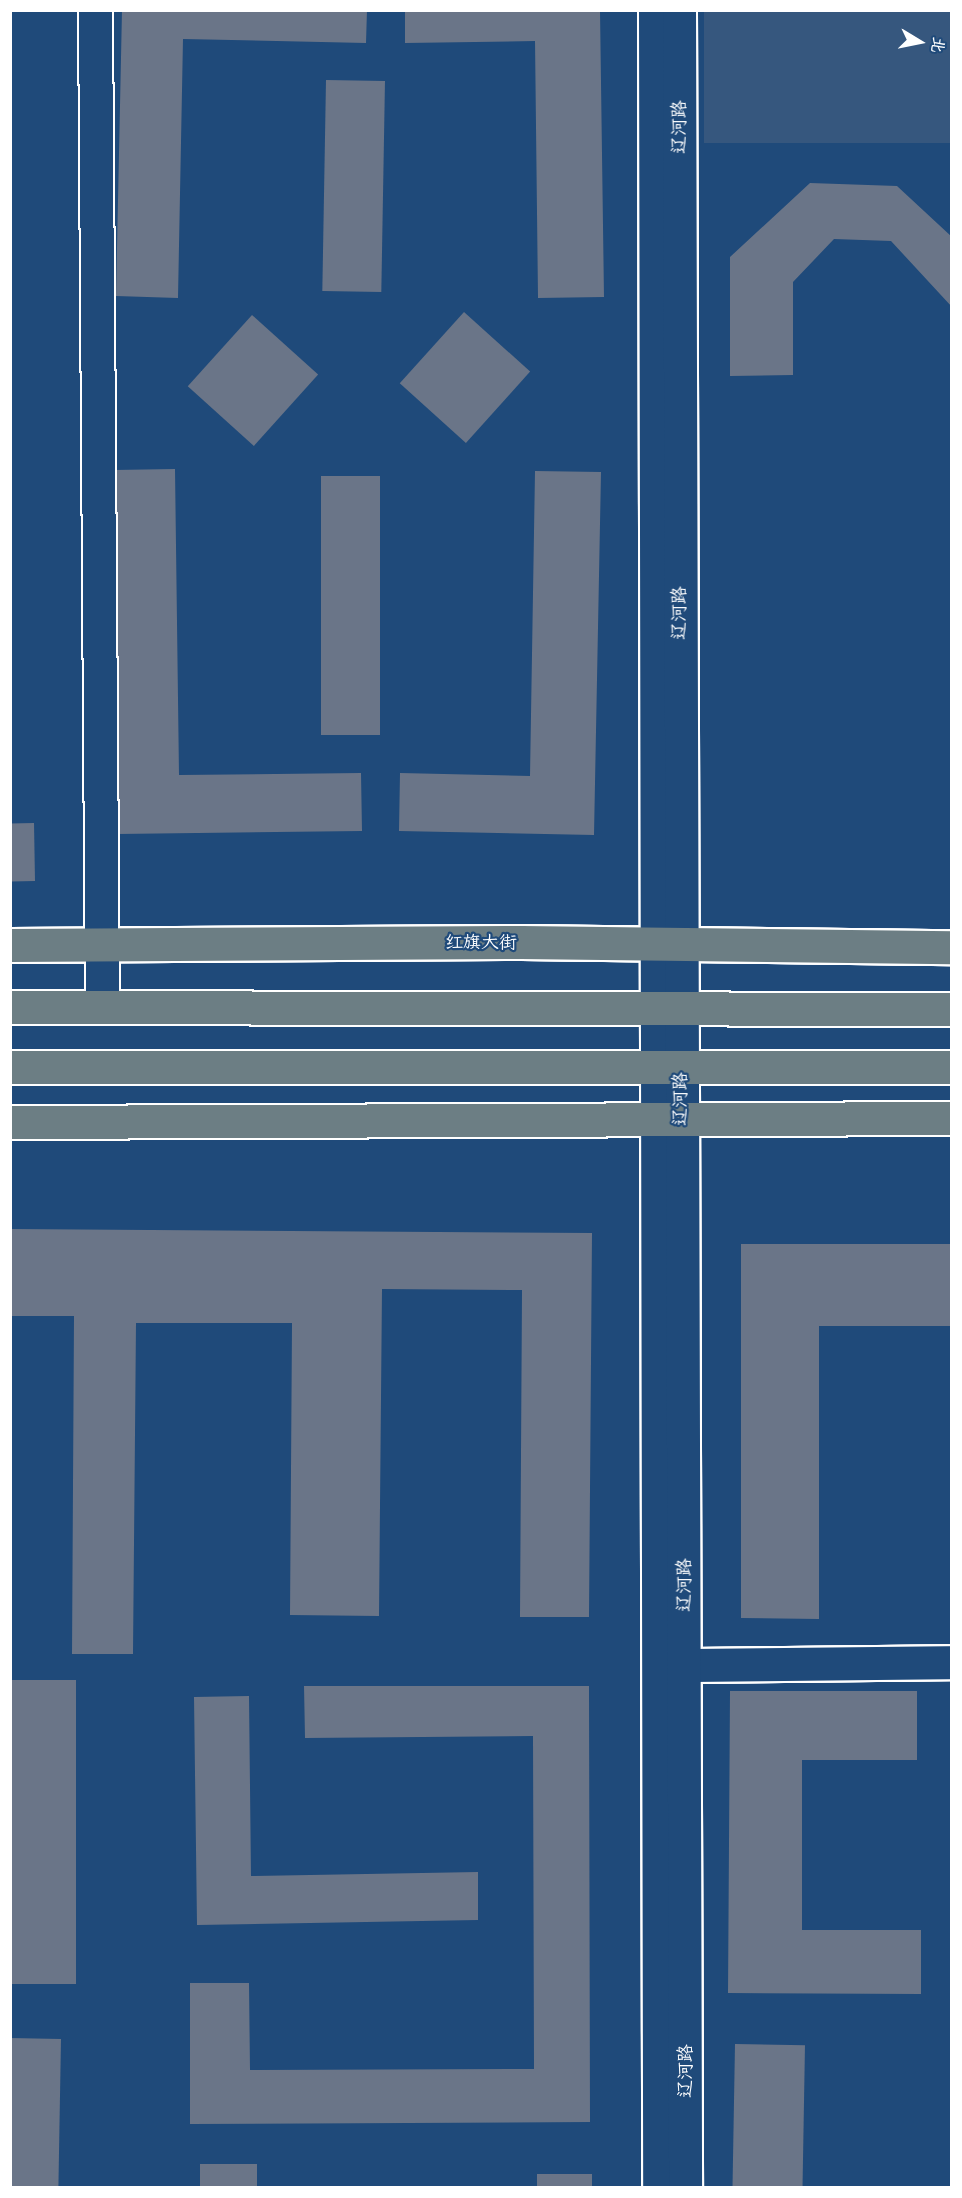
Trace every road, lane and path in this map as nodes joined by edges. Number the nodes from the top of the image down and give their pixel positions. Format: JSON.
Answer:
{"nodes":[{"id":1,"x":95,"y":10,"type":"edge"},
{"id":2,"x":655,"y":10,"type":"edge"},
{"id":3,"x":679,"y":10,"type":"edge"},
{"id":4,"x":102,"y":944,"type":"junction"},
{"id":5,"x":668,"y":944,"type":"junction"},
{"id":6,"x":10,"y":945,"type":"edge"},
{"id":7,"x":951,"y":947,"type":"edge"},
{"id":8,"x":102,"y":1006,"type":"junction"},
{"id":9,"x":10,"y":1007,"type":"edge"},
{"id":10,"x":667,"y":1008,"type":"junction"},
{"id":11,"x":951,"y":1009,"type":"edge"},
{"id":12,"x":10,"y":1067,"type":"edge"},
{"id":13,"x":951,"y":1067,"type":"edge"},
{"id":14,"x":668,"y":1069,"type":"junction"},
{"id":15,"x":668,"y":1118,"type":"junction"},
{"id":16,"x":951,"y":1119,"type":"edge"},
{"id":17,"x":10,"y":1122,"type":"edge"},
{"id":18,"x":951,"y":1662,"type":"edge"},
{"id":19,"x":685,"y":1665,"type":"junction"},
{"id":20,"x":659,"y":2187,"type":"edge"},
{"id":21,"x":685,"y":2187,"type":"edge"}],
"edges":[{"from":1,"to":4,"type":"main road"},
{"from":2,"to":5,"type":"main road","name":"辽河路"},
{"from":3,"to":5,"type":"main road","name":"辽河路"},
{"from":4,"to":5,"type":"main road","name":"红旗大街"},
{"from":4,"to":6,"type":"main road","name":"红旗大街"},
{"from":4,"to":8,"type":"main road"},
{"from":5,"to":7,"type":"main road","name":"红旗大街"},
{"from":5,"to":10,"type":"main road","name":"辽河路"},
{"from":8,"to":9,"type":"main road"},
{"from":8,"to":10,"type":"main road"},
{"from":10,"to":11,"type":"main road"},
{"from":10,"to":14,"type":"main road","name":"辽河路"},
{"from":12,"to":14,"type":"main road"},
{"from":13,"to":14,"type":"main road"},
{"from":14,"to":15,"type":"main road","name":"辽河路"},
{"from":15,"to":16,"type":"main road"},
{"from":15,"to":17,"type":"main road"},
{"from":15,"to":19,"type":"main road","name":"辽河路"},
{"from":15,"to":20,"type":"main road","name":"辽河路"},
{"from":18,"to":19,"type":"main road"},
{"from":19,"to":21,"type":"main road","name":"辽河路"}]}
